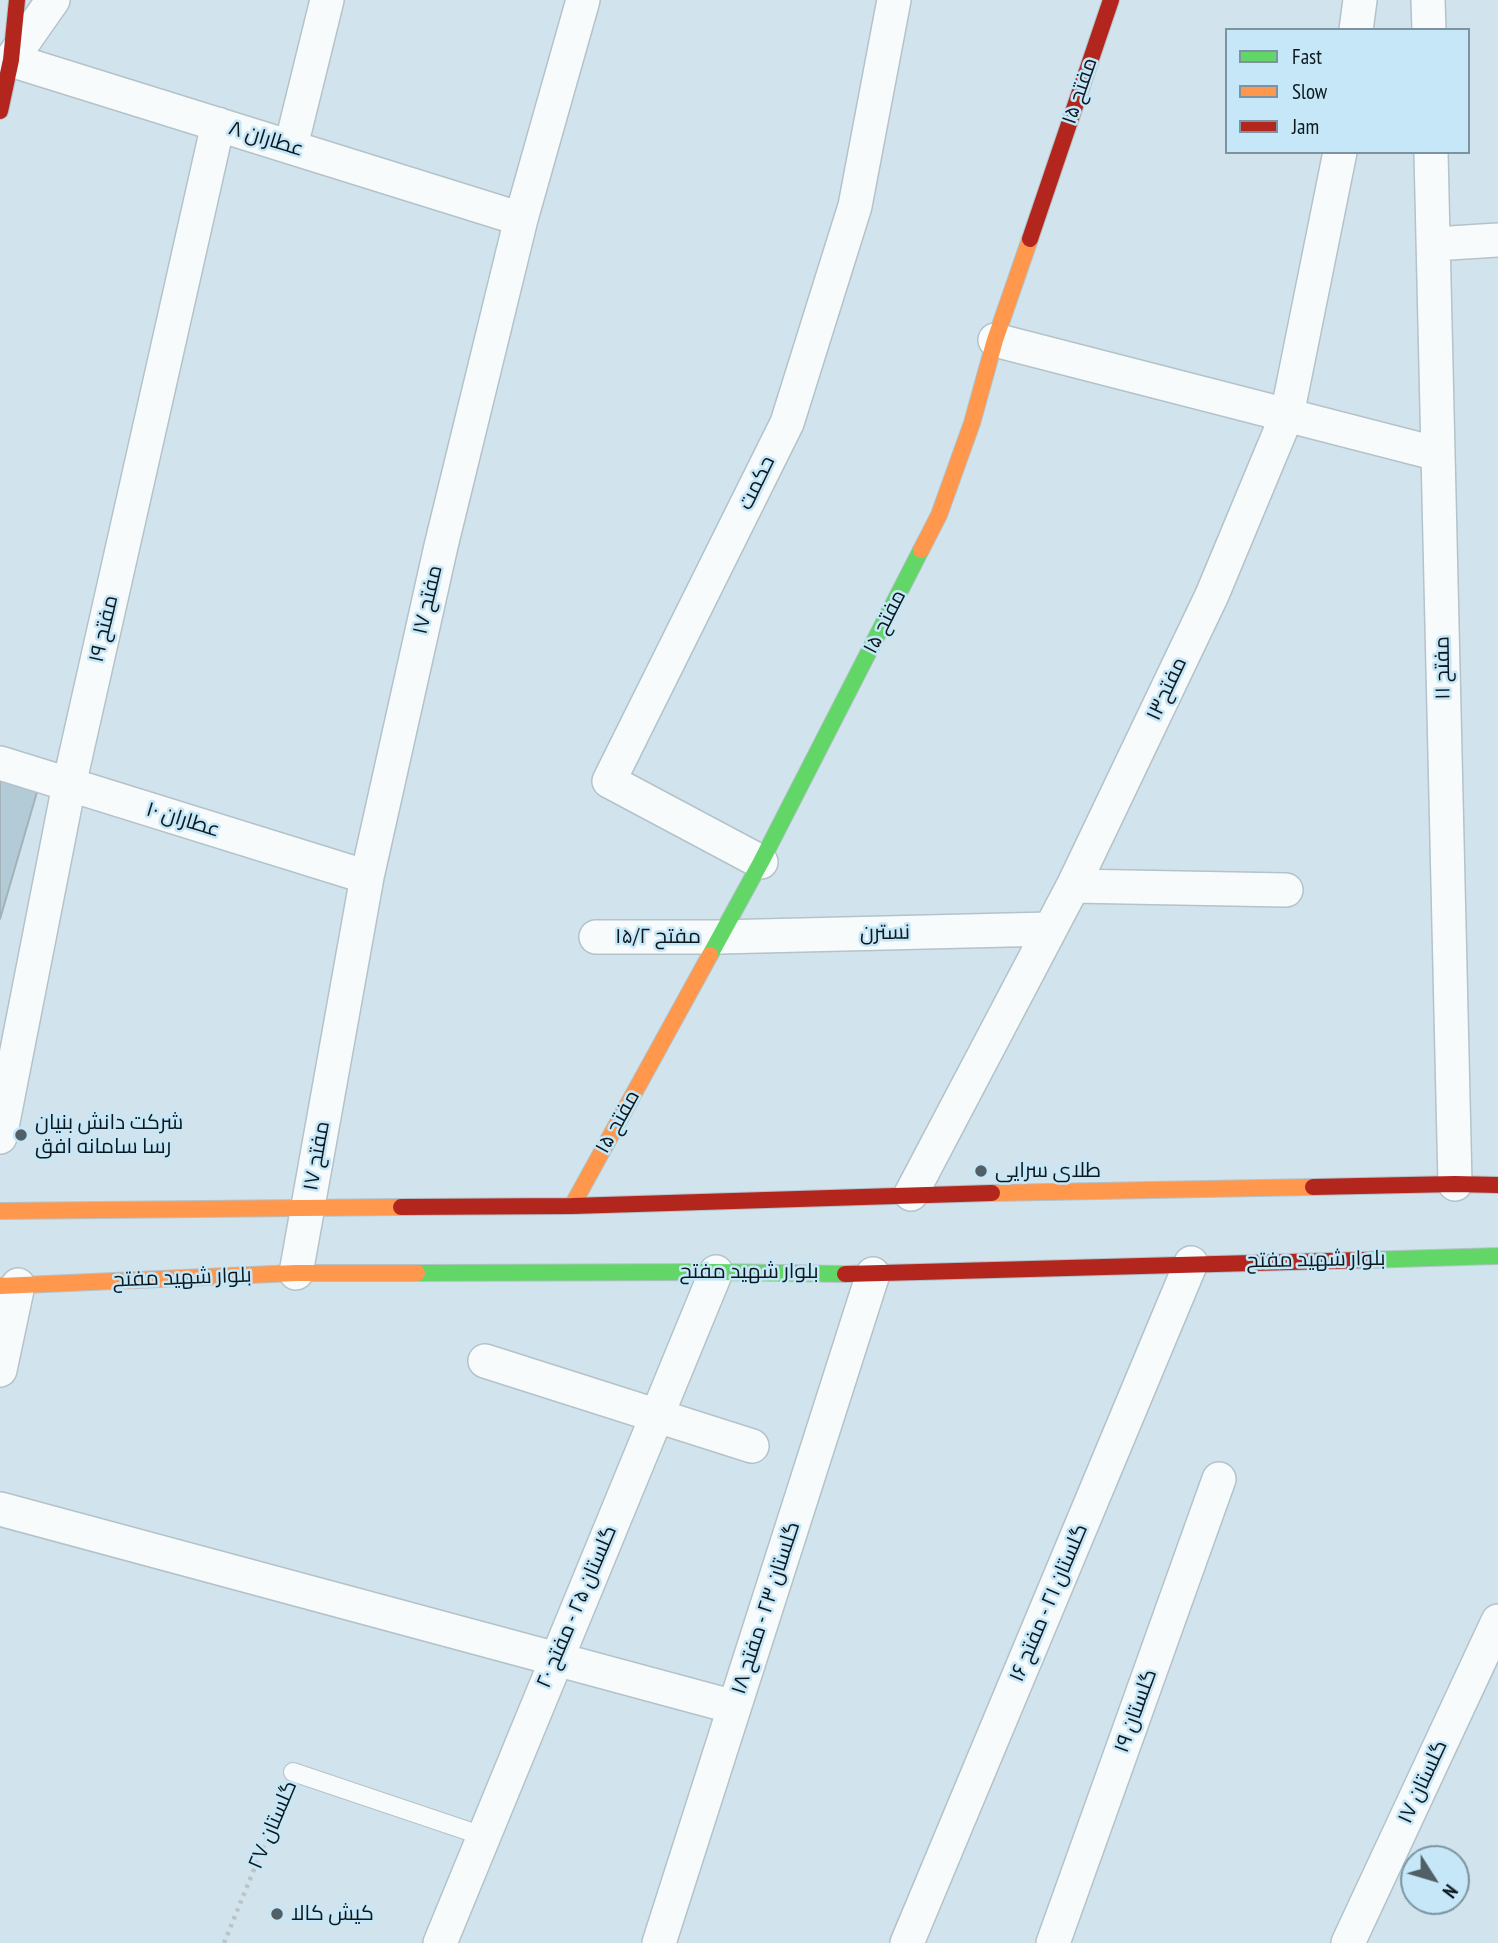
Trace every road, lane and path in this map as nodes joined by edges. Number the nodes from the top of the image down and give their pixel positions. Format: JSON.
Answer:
{"nodes":[{"id":1,"x":17,"y":0,"type":"edge"},
{"id":2,"x":53,"y":0,"type":"edge"},
{"id":3,"x":327,"y":0,"type":"edge"},
{"id":4,"x":583,"y":0,"type":"edge"},
{"id":5,"x":894,"y":0,"type":"edge"},
{"id":6,"x":1111,"y":0,"type":"edge"},
{"id":7,"x":1360,"y":0,"type":"edge"},
{"id":8,"x":1428,"y":0,"type":"edge"},
{"id":9,"x":1356,"y":28,"type":"edge"},
{"id":10,"x":1429,"y":28,"type":"edge"},
{"id":11,"x":10,"y":60,"type":"junction"},
{"id":12,"x":0,"y":111,"type":"edge"},
{"id":13,"x":218,"y":124,"type":"junction"},
{"id":14,"x":291,"y":146,"type":"junction"},
{"id":15,"x":1339,"y":154,"type":"edge"},
{"id":16,"x":1432,"y":154,"type":"edge"},
{"id":17,"x":521,"y":219,"type":"junction"},
{"id":18,"x":1498,"y":240,"type":"edge"},
{"id":19,"x":1434,"y":244,"type":"junction"},
{"id":20,"x":995,"y":340,"type":"junction"},
{"id":21,"x":1287,"y":415,"type":"junction"},
{"id":22,"x":1438,"y":454,"type":"junction"},
{"id":23,"x":0,"y":763,"type":"edge"},
{"id":24,"x":69,"y":785,"type":"junction"},
{"id":25,"x":761,"y":862,"type":"junction"},
{"id":26,"x":367,"y":877,"type":"junction"},
{"id":27,"x":1073,"y":886,"type":"junction"},
{"id":28,"x":1286,"y":890,"type":"dead end"},
{"id":29,"x":1050,"y":929,"type":"junction"},
{"id":30,"x":596,"y":937,"type":"dead end"},
{"id":31,"x":719,"y":937,"type":"junction"},
{"id":32,"x":0,"y":1137,"type":"edge"},
{"id":33,"x":1455,"y":1184,"type":"junction"},
{"id":34,"x":1498,"y":1185,"type":"edge"},
{"id":35,"x":911,"y":1194,"type":"junction"},
{"id":36,"x":572,"y":1206,"type":"junction"},
{"id":37,"x":308,"y":1209,"type":"junction"},
{"id":38,"x":0,"y":1211,"type":"edge"},
{"id":39,"x":1498,"y":1256,"type":"edge"},
{"id":40,"x":1191,"y":1263,"type":"junction"},
{"id":41,"x":716,"y":1272,"type":"junction"},
{"id":42,"x":296,"y":1273,"type":"junction"},
{"id":43,"x":873,"y":1273,"type":"junction"},
{"id":44,"x":9,"y":1285,"type":"edge"},
{"id":45,"x":485,"y":1361,"type":"dead end"},
{"id":46,"x":0,"y":1370,"type":"edge"},
{"id":47,"x":657,"y":1416,"type":"junction"},
{"id":48,"x":752,"y":1447,"type":"dead end"},
{"id":49,"x":1219,"y":1479,"type":"dead end"},
{"id":50,"x":0,"y":1509,"type":"edge"},
{"id":51,"x":1498,"y":1621,"type":"edge"},
{"id":52,"x":556,"y":1660,"type":"junction"},
{"id":53,"x":734,"y":1707,"type":"junction"},
{"id":54,"x":293,"y":1772,"type":"joint"},
{"id":55,"x":483,"y":1836,"type":"junction"},
{"id":56,"x":224,"y":1943,"type":"edge"},
{"id":57,"x":440,"y":1943,"type":"edge"},
{"id":58,"x":659,"y":1943,"type":"edge"},
{"id":59,"x":908,"y":1943,"type":"edge"},
{"id":60,"x":1053,"y":1943,"type":"edge"},
{"id":61,"x":1348,"y":1943,"type":"edge"}],
"edges":[{"from":1,"to":11,"type":"main road"},
{"from":2,"to":11,"type":"street"},
{"from":3,"to":14,"type":"street"},
{"from":4,"to":17,"type":"street","name":"مفتح ۱۷"},
{"from":5,"to":25,"type":"street","name":"حکمت"},
{"from":6,"to":20,"type":"main road","name":"مفتح ۱۵"},
{"from":7,"to":9,"type":"street"},
{"from":8,"to":10,"type":"street"},
{"from":11,"to":12,"type":"main road"},
{"from":11,"to":13,"type":"street","name":"عطاران ۸"},
{"from":13,"to":14,"type":"street","name":"عطاران ۸"},
{"from":13,"to":24,"type":"street","name":"مفتح ۱۹"},
{"from":14,"to":17,"type":"street","name":"عطاران ۸"},
{"from":15,"to":21,"type":"street","name":"مفتح۱۳"},
{"from":16,"to":19,"type":"street","name":"مفتح ۱۱"},
{"from":17,"to":26,"type":"street","name":"مفتح ۱۷"},
{"from":18,"to":19,"type":"street"},
{"from":19,"to":22,"type":"street","name":"مفتح ۱۱"},
{"from":20,"to":21,"type":"street"},
{"from":20,"to":25,"type":"main road","name":"مفتح ۱۵"},
{"from":21,"to":22,"type":"street"},
{"from":21,"to":27,"type":"street","name":"مفتح۱۳"},
{"from":22,"to":33,"type":"street","name":"مفتح ۱۱"},
{"from":23,"to":24,"type":"street","name":"عطاران ۱۰"},
{"from":24,"to":26,"type":"street","name":"عطاران ۱۰"},
{"from":24,"to":32,"type":"street","name":"مفتح ۱۹"},
{"from":25,"to":31,"type":"main road","name":"مفتح ۱۵"},
{"from":26,"to":37,"type":"street","name":"مفتح ۱۷"},
{"from":27,"to":28,"type":"street"},
{"from":27,"to":29,"type":"street","name":"مفتح۱۳"},
{"from":29,"to":31,"type":"street","name":"نسترن"},
{"from":29,"to":35,"type":"street","name":"مفتح۱۳"},
{"from":30,"to":31,"type":"street","name":"مفتح ۱۵/۲"},
{"from":31,"to":36,"type":"main road","name":"مفتح ۱۵"},
{"from":33,"to":34,"type":"main road"},
{"from":33,"to":35,"type":"main road"},
{"from":35,"to":36,"type":"main road"},
{"from":36,"to":37,"type":"main road"},
{"from":37,"to":38,"type":"main road"},
{"from":37,"to":42,"type":"street","name":"مفتح ۱۷"},
{"from":39,"to":40,"type":"main road","name":"بلوار شهید مفتح"},
{"from":40,"to":43,"type":"main road","name":"بلوار شهید مفتح"},
{"from":40,"to":59,"type":"street","name":"گلستان ۲۱ - مفتح ۱۶"},
{"from":41,"to":42,"type":"main road","name":"بلوار شهید مفتح"},
{"from":41,"to":43,"type":"main road","name":"بلوار شهید مفتح"},
{"from":41,"to":47,"type":"street","name":"گلستان ۲۵ - مفتح ۲۰"},
{"from":42,"to":44,"type":"main road","name":"بلوار شهید مفتح"},
{"from":43,"to":53,"type":"street","name":"گلستان ۲۳ - مفتح ۱۸"},
{"from":44,"to":46,"type":"street"},
{"from":45,"to":47,"type":"street"},
{"from":47,"to":48,"type":"street"},
{"from":47,"to":52,"type":"street","name":"گلستان ۲۵ - مفتح ۲۰"},
{"from":49,"to":60,"type":"street","name":"گلستان ۱۹"},
{"from":50,"to":52,"type":"street"},
{"from":51,"to":61,"type":"street","name":"گلستان ۱۷"},
{"from":52,"to":53,"type":"street"},
{"from":52,"to":55,"type":"street","name":"گلستان ۲۵ - مفتح ۲۰"},
{"from":53,"to":58,"type":"street","name":"گلستان ۲۳ - مفتح ۱۸"},
{"from":54,"to":55,"type":"lane","name":"گلستان ۲۷"},
{"from":54,"to":56,"type":"path","name":"گلستان ۲۷"},
{"from":55,"to":57,"type":"street","name":"گلستان ۲۵ - مفتح ۲۰"}]}
